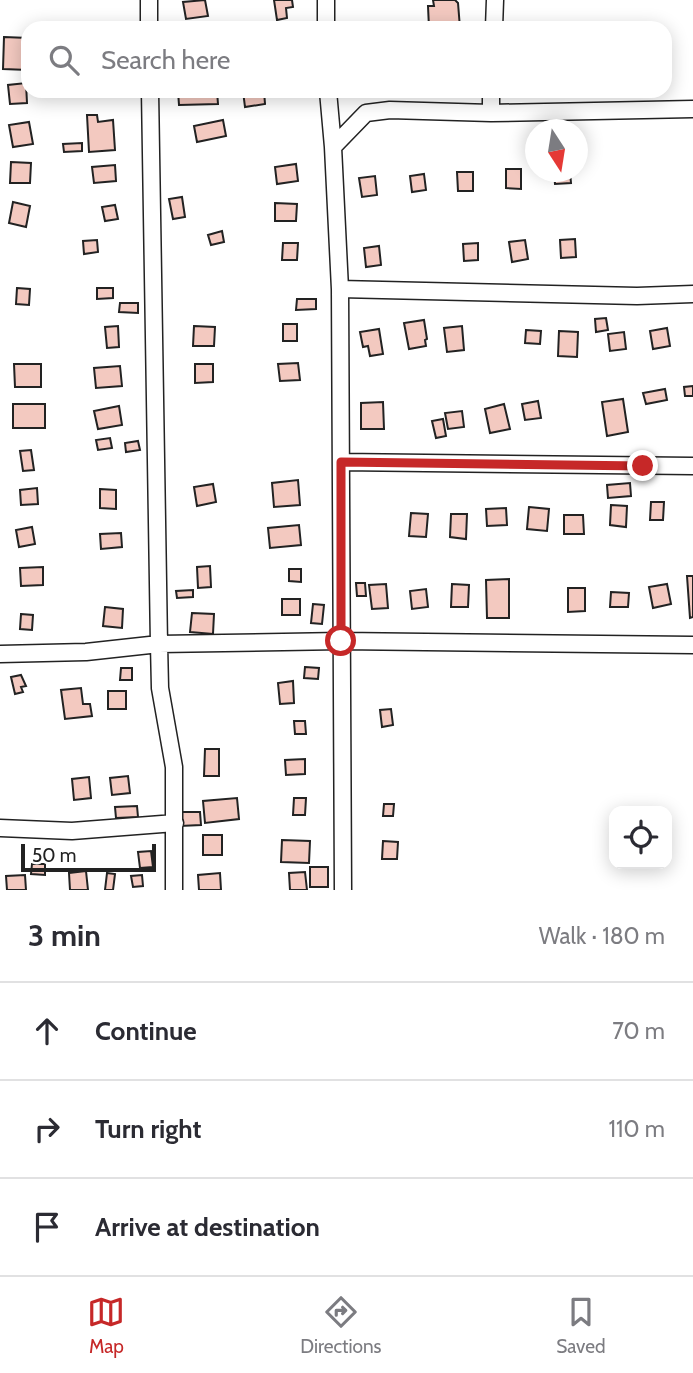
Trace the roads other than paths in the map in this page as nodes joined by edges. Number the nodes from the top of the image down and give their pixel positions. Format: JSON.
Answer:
{"nodes":[{"id":1,"x":149,"y":0,"type":"edge"},
{"id":2,"x":326,"y":0,"type":"edge"},
{"id":3,"x":495,"y":0,"type":"edge"},
{"id":4,"x":149,"y":21,"type":"edge"},
{"id":5,"x":326,"y":21,"type":"edge"},
{"id":6,"x":494,"y":21,"type":"edge"},
{"id":7,"x":150,"y":98,"type":"edge"},
{"id":8,"x":329,"y":98,"type":"edge"},
{"id":9,"x":491,"y":98,"type":"edge"},
{"id":10,"x":693,"y":109,"type":"edge"},
{"id":11,"x":491,"y":113,"type":"junction"},
{"id":12,"x":333,"y":147,"type":"junction"},
{"id":13,"x":340,"y":289,"type":"junction"},
{"id":14,"x":693,"y":294,"type":"edge"},
{"id":15,"x":341,"y":462,"type":"junction"},
{"id":16,"x":693,"y":466,"type":"edge"},
{"id":17,"x":341,"y":641,"type":"junction"},
{"id":18,"x":159,"y":643,"type":"junction"},
{"id":19,"x":693,"y":645,"type":"edge"},
{"id":20,"x":0,"y":653,"type":"edge"},
{"id":21,"x":175,"y":823,"type":"junction"},
{"id":22,"x":0,"y":828,"type":"edge"},
{"id":23,"x":174,"y":890,"type":"edge"},
{"id":24,"x":342,"y":890,"type":"edge"}],
"edges":[{"from":1,"to":4,"type":"street"},
{"from":2,"to":5,"type":"street"},
{"from":3,"to":6,"type":"street"},
{"from":7,"to":18,"type":"street"},
{"from":8,"to":12,"type":"street"},
{"from":9,"to":11,"type":"street"},
{"from":10,"to":11,"type":"street"},
{"from":11,"to":12,"type":"street"},
{"from":12,"to":13,"type":"street"},
{"from":13,"to":14,"type":"street"},
{"from":13,"to":15,"type":"street"},
{"from":15,"to":16,"type":"street"},
{"from":15,"to":17,"type":"street"},
{"from":17,"to":18,"type":"street"},
{"from":17,"to":19,"type":"street"},
{"from":17,"to":24,"type":"street"},
{"from":18,"to":20,"type":"street"},
{"from":18,"to":21,"type":"street"},
{"from":21,"to":22,"type":"street"},
{"from":21,"to":23,"type":"street"}]}
